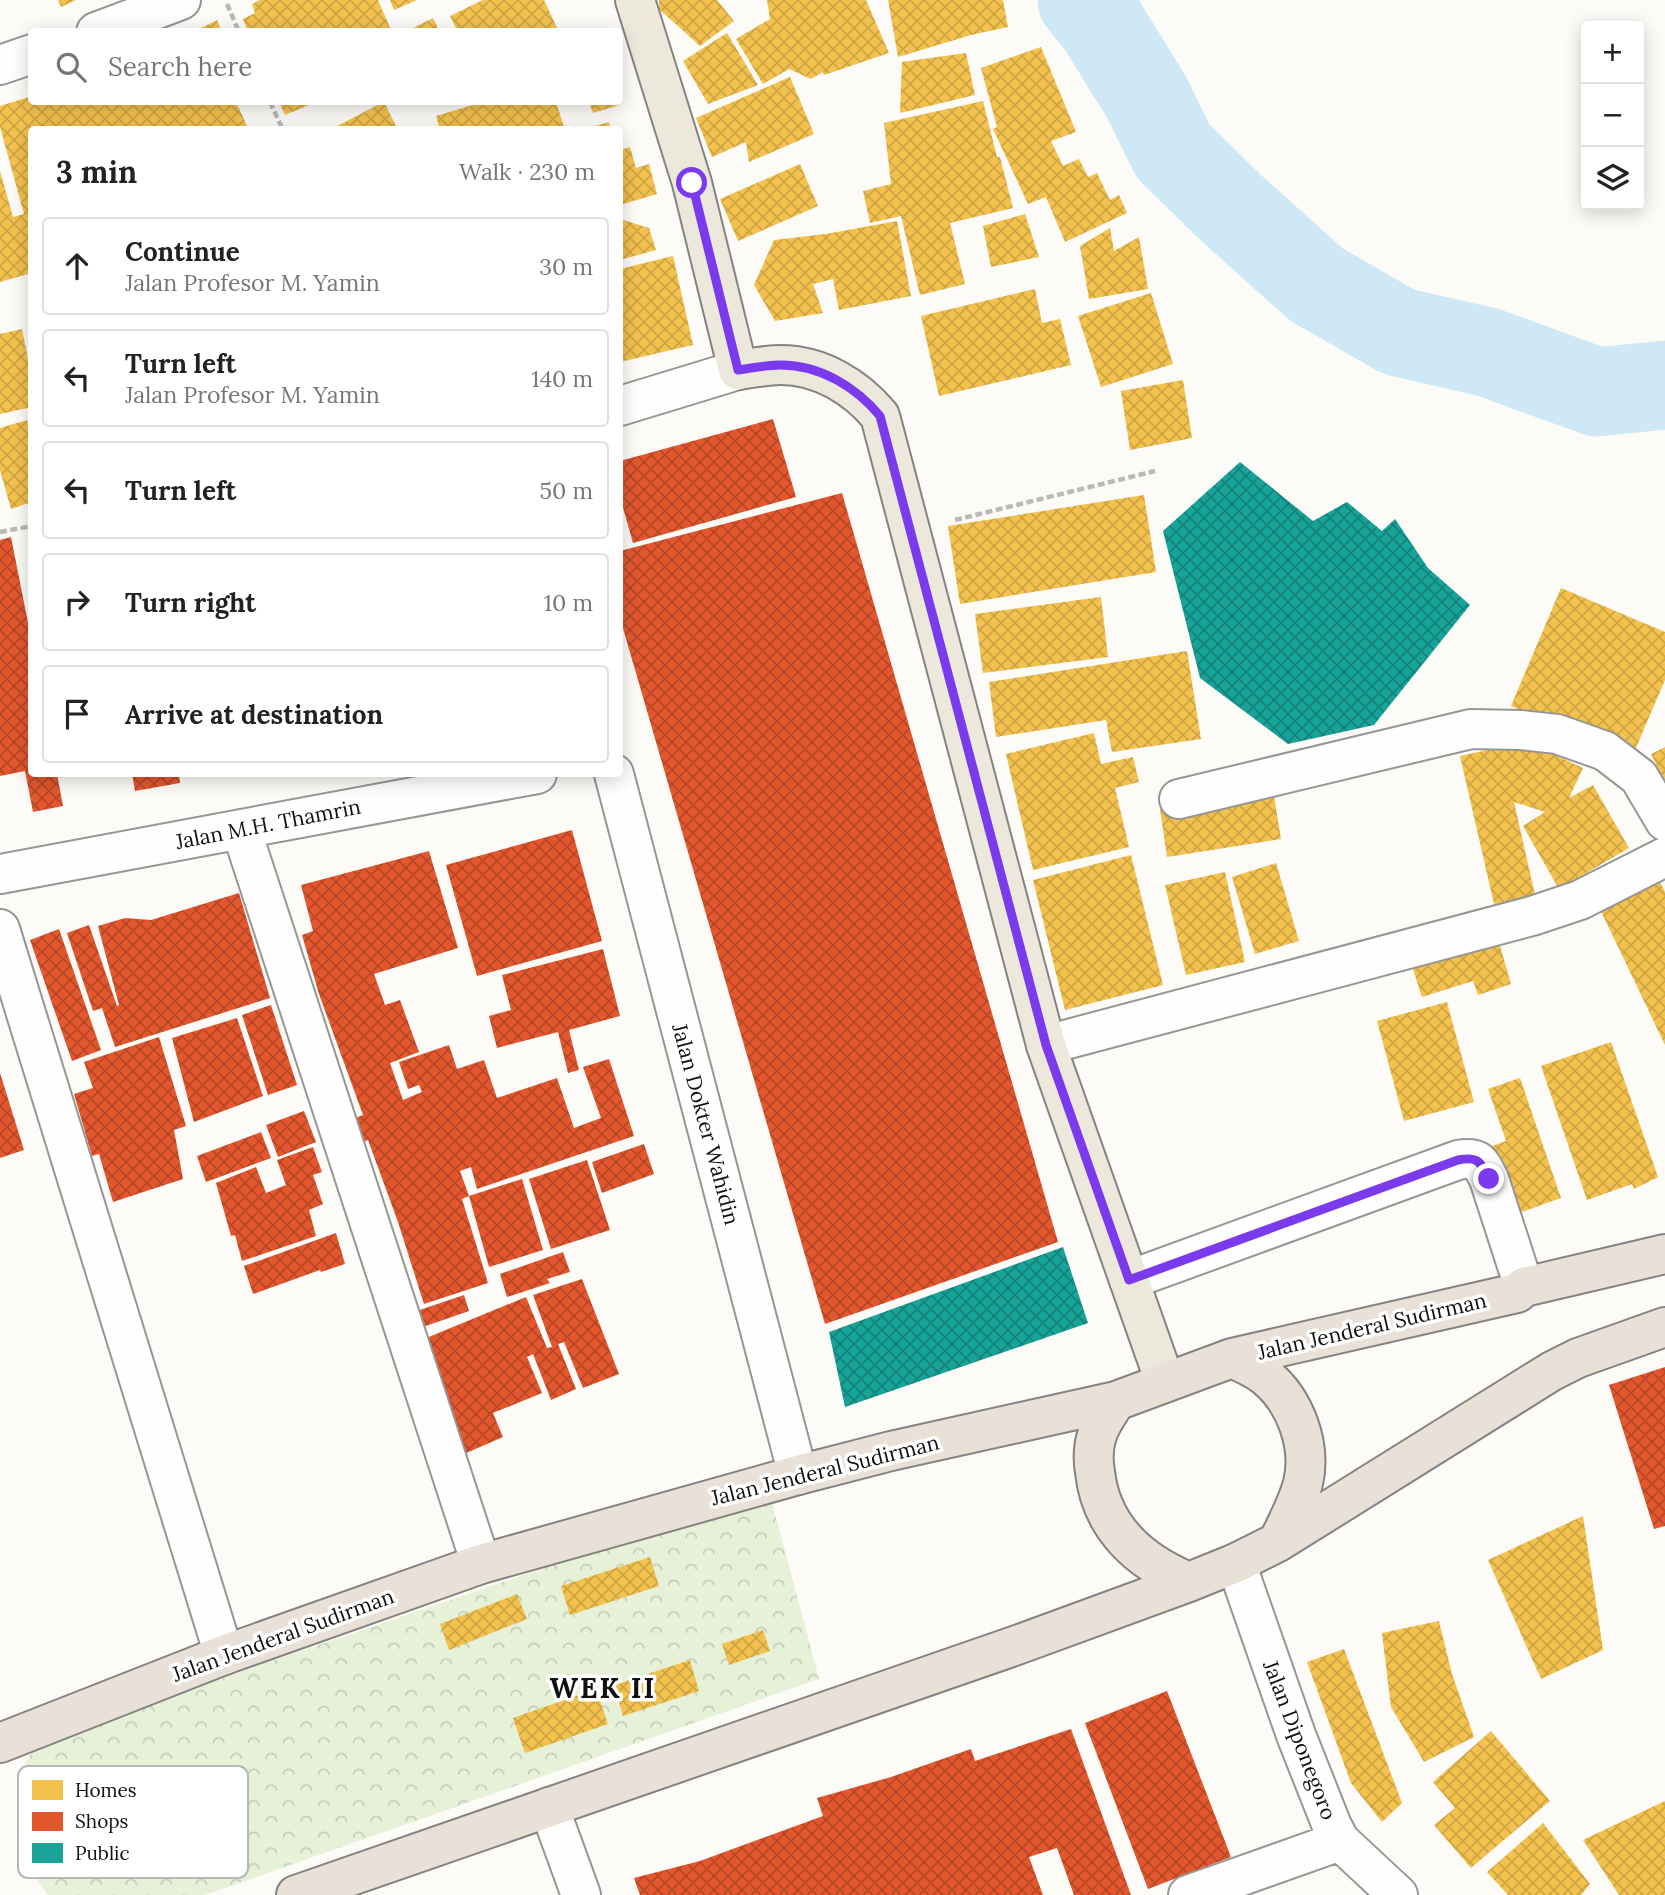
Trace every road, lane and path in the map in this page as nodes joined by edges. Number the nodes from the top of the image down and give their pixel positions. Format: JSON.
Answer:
{"nodes":[{"id":1,"x":181,"y":0,"type":"edge"},
{"id":2,"x":225,"y":0,"type":"edge"},
{"id":3,"x":635,"y":0,"type":"edge"},
{"id":4,"x":107,"y":28,"type":"edge"},
{"id":5,"x":237,"y":28,"type":"edge"},
{"id":6,"x":28,"y":55,"type":"edge"},
{"id":7,"x":0,"y":65,"type":"edge"},
{"id":8,"x":271,"y":105,"type":"edge"},
{"id":9,"x":281,"y":126,"type":"edge"},
{"id":10,"x":738,"y":370,"type":"junction"},
{"id":11,"x":623,"y":405,"type":"edge"},
{"id":12,"x":1155,"y":471,"type":"dead end"},
{"id":13,"x":28,"y":527,"type":"edge"},
{"id":14,"x":909,"y":531,"type":"junction"},
{"id":15,"x":0,"y":532,"type":"edge"},
{"id":16,"x":521,"y":777,"type":"edge"},
{"id":17,"x":615,"y":777,"type":"edge"},
{"id":18,"x":1179,"y":799,"type":"dead end"},
{"id":19,"x":1665,"y":821,"type":"edge"},
{"id":20,"x":242,"y":829,"type":"junction"},
{"id":21,"x":1665,"y":856,"type":"edge"},
{"id":22,"x":0,"y":874,"type":"edge"},
{"id":23,"x":0,"y":929,"type":"edge"},
{"id":24,"x":1046,"y":1045,"type":"junction"},
{"id":25,"x":1665,"y":1254,"type":"edge"},
{"id":26,"x":1129,"y":1280,"type":"junction"},
{"id":27,"x":1524,"y":1287,"type":"junction"},
{"id":28,"x":1665,"y":1327,"type":"edge"},
{"id":29,"x":1232,"y":1357,"type":"junction"},
{"id":30,"x":1165,"y":1382,"type":"junction"},
{"id":31,"x":1116,"y":1401,"type":"junction"},
{"id":32,"x":798,"y":1475,"type":"junction"},
{"id":33,"x":1278,"y":1542,"type":"junction"},
{"id":34,"x":1236,"y":1563,"type":"junction"},
{"id":35,"x":481,"y":1564,"type":"junction"},
{"id":36,"x":1189,"y":1582,"type":"junction"},
{"id":37,"x":224,"y":1655,"type":"junction"},
{"id":38,"x":0,"y":1743,"type":"edge"},
{"id":39,"x":549,"y":1807,"type":"junction"},
{"id":40,"x":1340,"y":1841,"type":"junction"},
{"id":41,"x":296,"y":1895,"type":"edge"},
{"id":42,"x":581,"y":1895,"type":"edge"},
{"id":43,"x":1188,"y":1895,"type":"edge"},
{"id":44,"x":1398,"y":1895,"type":"edge"}],
"edges":[{"from":1,"to":4,"type":"street"},
{"from":2,"to":5,"type":"path"},
{"from":3,"to":10,"type":"main road"},
{"from":6,"to":7,"type":"street"},
{"from":8,"to":9,"type":"path"},
{"from":10,"to":11,"type":"street"},
{"from":10,"to":14,"type":"main road"},
{"from":12,"to":14,"type":"path"},
{"from":13,"to":15,"type":"path"},
{"from":14,"to":24,"type":"main road"},
{"from":16,"to":20,"type":"street","name":"Jalan M.H. Thamrin"},
{"from":17,"to":32,"type":"street","name":"Jalan Dokter Wahidin"},
{"from":18,"to":19,"type":"street"},
{"from":20,"to":22,"type":"street","name":"Jalan M.H. Thamrin"},
{"from":20,"to":35,"type":"street"},
{"from":21,"to":24,"type":"street"},
{"from":23,"to":37,"type":"street"},
{"from":24,"to":26,"type":"main road"},
{"from":25,"to":27,"type":"highway","name":"Jalan Jenderal Sudirman"},
{"from":26,"to":27,"type":"street"},
{"from":26,"to":30,"type":"main road"},
{"from":27,"to":29,"type":"highway","name":"Jalan Jenderal Sudirman"},
{"from":28,"to":33,"type":"highway"},
{"from":29,"to":30,"type":"highway","name":"Jalan Jenderal Sudirman"},
{"from":29,"to":33,"type":"highway"},
{"from":30,"to":31,"type":"highway","name":"Jalan Jenderal Sudirman"},
{"from":31,"to":32,"type":"highway","name":"Jalan Jenderal Sudirman"},
{"from":31,"to":36,"type":"highway"},
{"from":32,"to":35,"type":"highway","name":"Jalan Jenderal Sudirman"},
{"from":33,"to":34,"type":"highway"},
{"from":34,"to":36,"type":"highway"},
{"from":34,"to":40,"type":"street","name":"Jalan Diponegoro"},
{"from":35,"to":37,"type":"highway","name":"Jalan Jenderal Sudirman"},
{"from":36,"to":39,"type":"highway"},
{"from":37,"to":38,"type":"highway","name":"Jalan Jenderal Sudirman"},
{"from":39,"to":41,"type":"highway"},
{"from":39,"to":42,"type":"street"},
{"from":40,"to":43,"type":"street"},
{"from":40,"to":44,"type":"street","name":"Jalan Diponegoro"}]}
